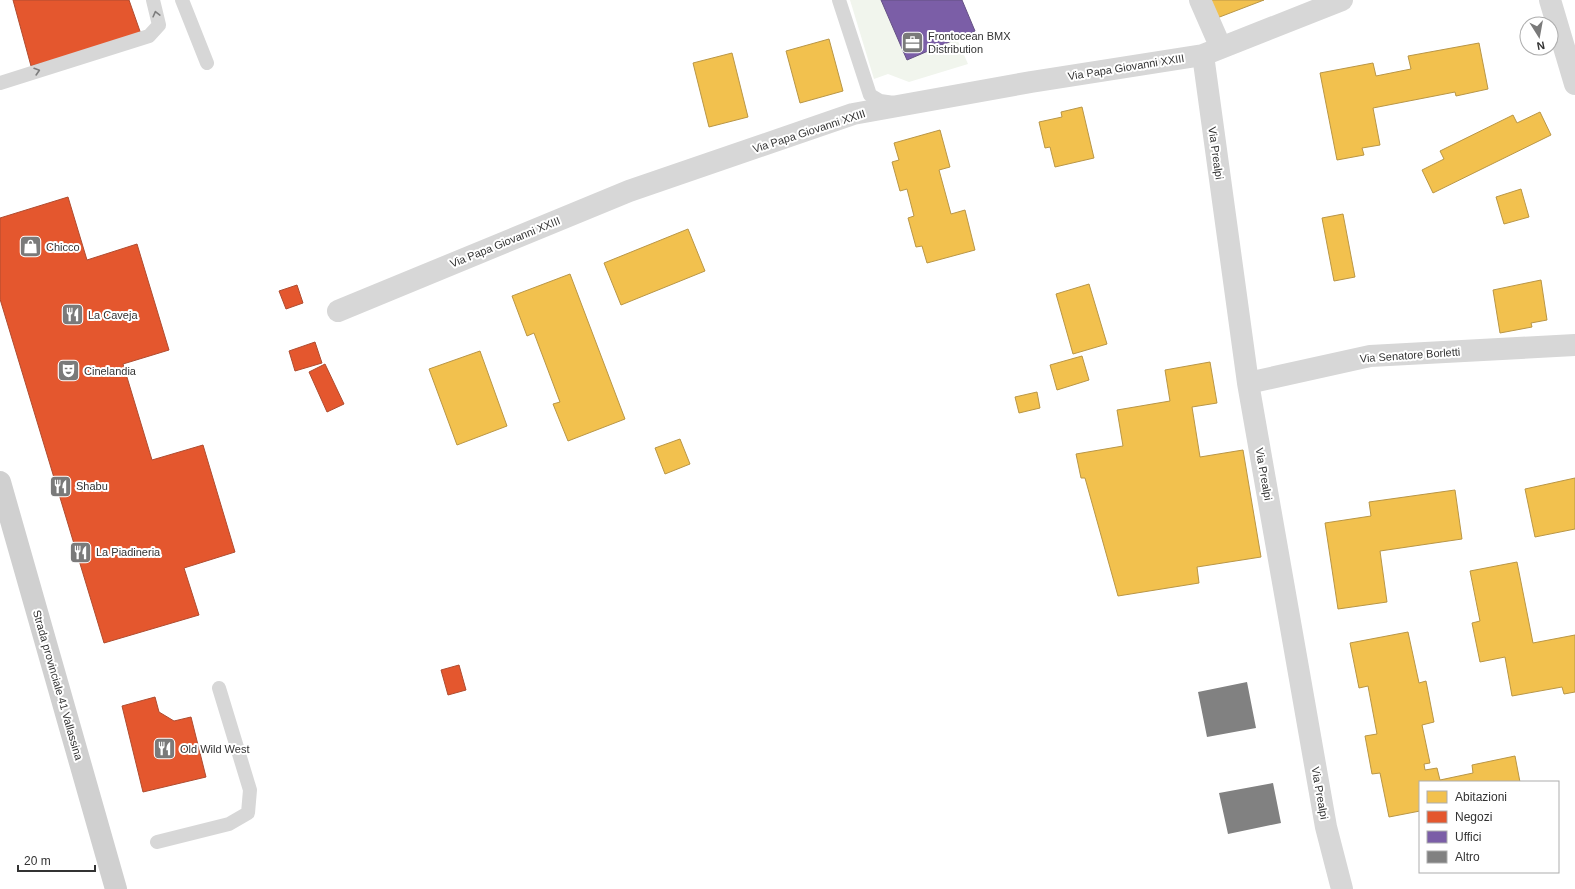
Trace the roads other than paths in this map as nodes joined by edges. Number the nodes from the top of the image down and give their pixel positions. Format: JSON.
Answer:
{"nodes":[{"id":1,"x":153,"y":0,"type":"edge"},
{"id":2,"x":182,"y":0,"type":"edge"},
{"id":3,"x":839,"y":0,"type":"edge"},
{"id":4,"x":1200,"y":0,"type":"edge"},
{"id":5,"x":1342,"y":0,"type":"edge"},
{"id":6,"x":1550,"y":0,"type":"edge"},
{"id":7,"x":1212,"y":51,"type":"junction"},
{"id":8,"x":207,"y":63,"type":"dead end"},
{"id":9,"x":0,"y":83,"type":"edge"},
{"id":10,"x":1575,"y":84,"type":"edge"},
{"id":11,"x":904,"y":105,"type":"junction"},
{"id":12,"x":338,"y":311,"type":"dead end"},
{"id":13,"x":1575,"y":345,"type":"edge"},
{"id":14,"x":1248,"y":383,"type":"junction"},
{"id":15,"x":0,"y":482,"type":"edge"},
{"id":16,"x":219,"y":688,"type":"dead end"},
{"id":17,"x":157,"y":842,"type":"dead end"},
{"id":18,"x":116,"y":889,"type":"edge"},
{"id":19,"x":1342,"y":889,"type":"edge"}],
"edges":[{"from":9,"to":1,"type":"lane","one_way":true},
{"from":2,"to":8,"type":"lane"},
{"from":3,"to":11,"type":"lane"},
{"from":4,"to":7,"type":"street","name":"Via Prealpi"},
{"from":5,"to":7,"type":"street","name":"Via Papa Giovanni XXIII"},
{"from":6,"to":10,"type":"street"},
{"from":7,"to":11,"type":"street","name":"Via Papa Giovanni XXIII"},
{"from":7,"to":14,"type":"street","name":"Via Prealpi"},
{"from":11,"to":12,"type":"street","name":"Via Papa Giovanni XXIII"},
{"from":13,"to":14,"type":"street","name":"Via Senatore Borletti"},
{"from":14,"to":19,"type":"street","name":"Via Prealpi"},
{"from":15,"to":18,"type":"main road","name":"Strada provinciale 41 Vallassina"},
{"from":16,"to":17,"type":"lane"}]}
